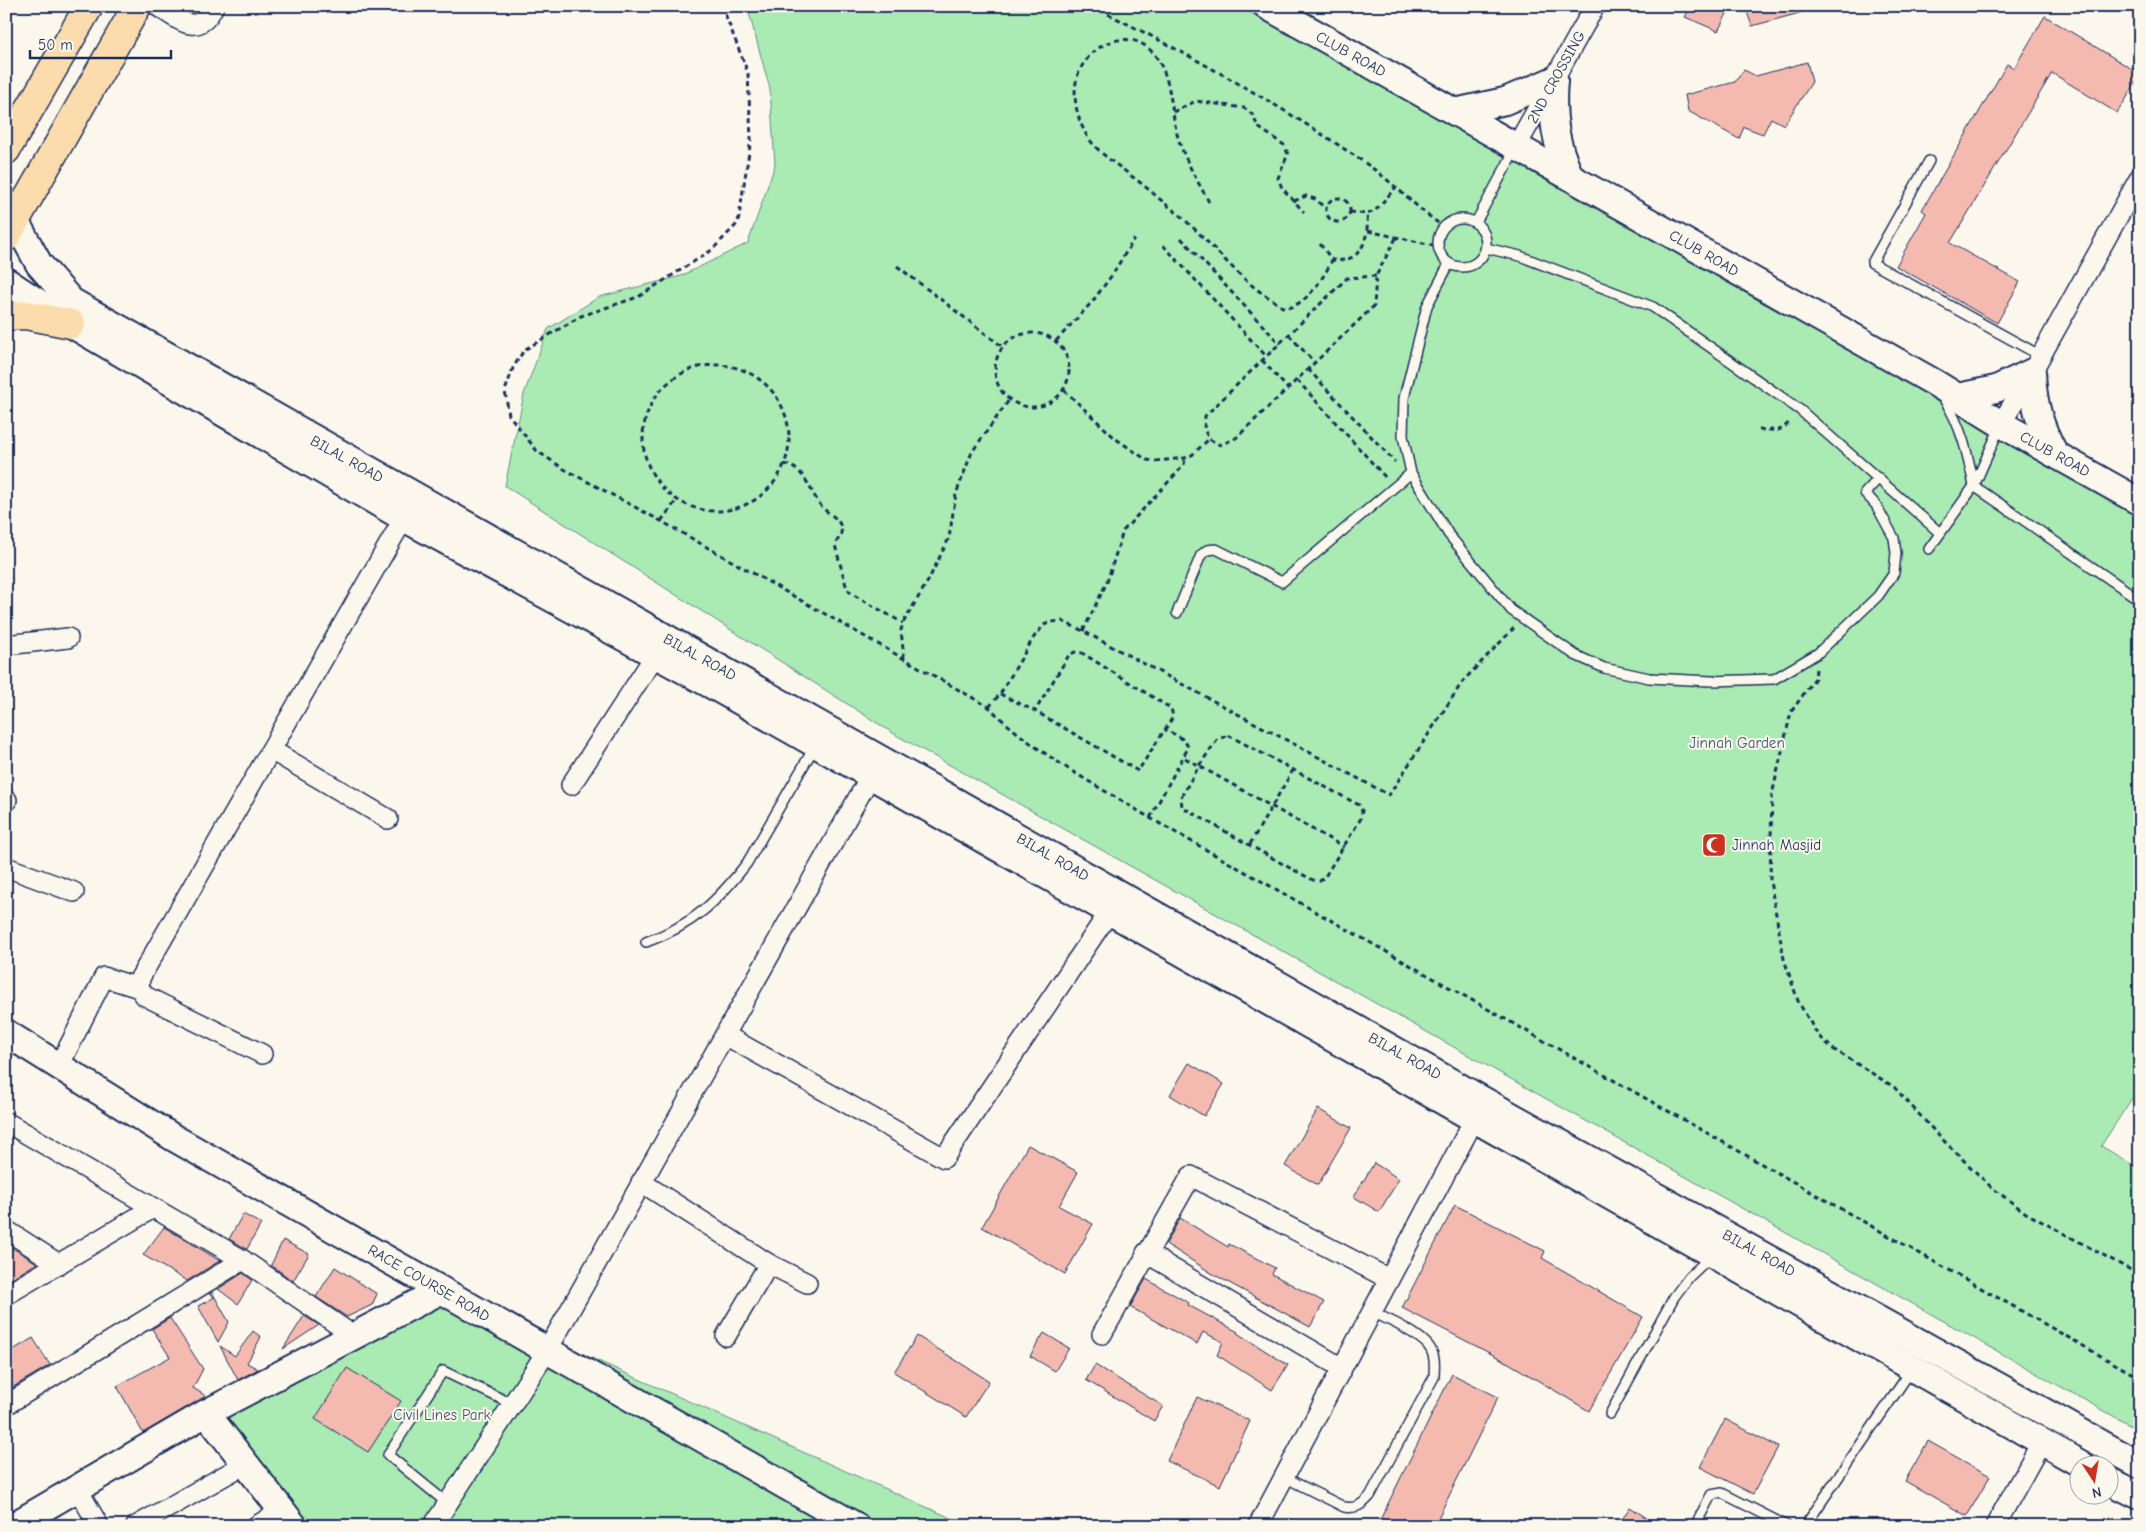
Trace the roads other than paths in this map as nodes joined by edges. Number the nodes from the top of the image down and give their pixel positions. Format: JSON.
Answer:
{"nodes":[{"id":1,"x":89,"y":6,"type":"edge"},
{"id":2,"x":137,"y":6,"type":"edge"},
{"id":3,"x":157,"y":6,"type":"edge"},
{"id":4,"x":214,"y":6,"type":"edge"},
{"id":5,"x":1267,"y":6,"type":"edge"},
{"id":6,"x":1595,"y":6,"type":"edge"},
{"id":7,"x":1554,"y":80,"type":"junction"},
{"id":8,"x":1455,"y":112,"type":"junction"},
{"id":9,"x":1516,"y":147,"type":"junction"},
{"id":10,"x":6,"y":150,"type":"edge"},
{"id":11,"x":1929,"y":161,"type":"dead end"},
{"id":12,"x":1570,"y":176,"type":"junction"},
{"id":13,"x":2140,"y":177,"type":"edge"},
{"id":14,"x":9,"y":222,"type":"edge"},
{"id":15,"x":1476,"y":222,"type":"junction"},
{"id":16,"x":1486,"y":248,"type":"junction"},
{"id":17,"x":1449,"y":264,"type":"junction"},
{"id":18,"x":6,"y":281,"type":"edge"},
{"id":19,"x":6,"y":316,"type":"edge"},
{"id":20,"x":71,"y":324,"type":"junction"},
{"id":21,"x":2036,"y":364,"type":"junction"},
{"id":22,"x":1935,"y":383,"type":"junction"},
{"id":23,"x":1958,"y":397,"type":"junction"},
{"id":24,"x":2001,"y":424,"type":"junction"},
{"id":25,"x":2055,"y":454,"type":"junction"},
{"id":26,"x":1409,"y":474,"type":"junction"},
{"id":27,"x":1879,"y":478,"type":"junction"},
{"id":28,"x":1974,"y":486,"type":"junction"},
{"id":29,"x":2140,"y":502,"type":"edge"},
{"id":30,"x":404,"y":518,"type":"junction"},
{"id":31,"x":1940,"y":533,"type":"junction"},
{"id":32,"x":1929,"y":549,"type":"dead end"},
{"id":33,"x":2140,"y":600,"type":"edge"},
{"id":34,"x":1177,"y":613,"type":"dead end"},
{"id":35,"x":68,"y":638,"type":"dead end"},
{"id":36,"x":6,"y":645,"type":"edge"},
{"id":37,"x":656,"y":654,"type":"junction"},
{"id":38,"x":816,"y":744,"type":"junction"},
{"id":39,"x":271,"y":750,"type":"junction"},
{"id":40,"x":871,"y":775,"type":"junction"},
{"id":41,"x":571,"y":785,"type":"dead end"},
{"id":42,"x":388,"y":819,"type":"dead end"},
{"id":43,"x":6,"y":867,"type":"edge"},
{"id":44,"x":74,"y":892,"type":"dead end"},
{"id":45,"x":1110,"y":911,"type":"junction"},
{"id":46,"x":646,"y":942,"type":"dead end"},
{"id":47,"x":139,"y":988,"type":"junction"},
{"id":48,"x":6,"y":1034,"type":"edge"},
{"id":49,"x":725,"y":1035,"type":"junction"},
{"id":50,"x":262,"y":1054,"type":"dead end"},
{"id":51,"x":59,"y":1066,"type":"junction"},
{"id":52,"x":1475,"y":1118,"type":"junction"},
{"id":53,"x":6,"y":1122,"type":"edge"},
{"id":54,"x":641,"y":1182,"type":"junction"},
{"id":55,"x":153,"y":1208,"type":"junction"},
{"id":56,"x":6,"y":1230,"type":"edge"},
{"id":57,"x":1146,"y":1253,"type":"junction"},
{"id":58,"x":1713,"y":1254,"type":"junction"},
{"id":59,"x":243,"y":1260,"type":"junction"},
{"id":60,"x":59,"y":1264,"type":"junction"},
{"id":61,"x":769,"y":1264,"type":"junction"},
{"id":62,"x":1390,"y":1279,"type":"junction"},
{"id":63,"x":807,"y":1283,"type":"dead end"},
{"id":64,"x":440,"y":1291,"type":"junction"},
{"id":65,"x":6,"y":1295,"type":"edge"},
{"id":66,"x":1372,"y":1312,"type":"junction"},
{"id":67,"x":1102,"y":1334,"type":"dead end"},
{"id":68,"x":354,"y":1336,"type":"junction"},
{"id":69,"x":726,"y":1336,"type":"dead end"},
{"id":70,"x":547,"y":1351,"type":"junction"},
{"id":71,"x":1342,"y":1368,"type":"junction"},
{"id":72,"x":1912,"y":1369,"type":"junction"},
{"id":73,"x":512,"y":1404,"type":"junction"},
{"id":74,"x":6,"y":1405,"type":"edge"},
{"id":75,"x":206,"y":1413,"type":"junction"},
{"id":76,"x":1610,"y":1414,"type":"dead end"},
{"id":77,"x":2041,"y":1443,"type":"junction"},
{"id":78,"x":2068,"y":1457,"type":"edge"},
{"id":79,"x":245,"y":1464,"type":"junction"},
{"id":80,"x":2140,"y":1465,"type":"edge"},
{"id":81,"x":1284,"y":1477,"type":"junction"},
{"id":82,"x":2118,"y":1485,"type":"edge"},
{"id":83,"x":77,"y":1488,"type":"junction"},
{"id":84,"x":2140,"y":1496,"type":"edge"},
{"id":85,"x":447,"y":1503,"type":"junction"},
{"id":86,"x":288,"y":1518,"type":"edge"},
{"id":87,"x":13,"y":1526,"type":"edge"},
{"id":88,"x":99,"y":1526,"type":"edge"},
{"id":89,"x":136,"y":1526,"type":"edge"},
{"id":90,"x":256,"y":1526,"type":"edge"},
{"id":91,"x":433,"y":1526,"type":"edge"},
{"id":92,"x":856,"y":1526,"type":"edge"},
{"id":93,"x":1258,"y":1526,"type":"edge"},
{"id":94,"x":1695,"y":1526,"type":"edge"},
{"id":95,"x":1787,"y":1526,"type":"edge"},
{"id":96,"x":1805,"y":1526,"type":"edge"},
{"id":97,"x":1995,"y":1526,"type":"edge"}],
"edges":[{"from":1,"to":10,"type":"main road"},
{"from":2,"to":14,"type":"main road"},
{"from":3,"to":4,"type":"street"},
{"from":5,"to":8,"type":"main road","name":"CLUB ROAD"},
{"from":6,"to":7,"type":"street","name":"2ND CROSSING"},
{"from":7,"to":8,"type":"main road"},
{"from":7,"to":9,"type":"street","name":"2ND CROSSING"},
{"from":7,"to":12,"type":"main road"},
{"from":8,"to":9,"type":"main road","name":"CLUB ROAD"},
{"from":9,"to":12,"type":"main road","name":"CLUB ROAD"},
{"from":9,"to":15,"type":"lane"},
{"from":11,"to":21,"type":"lane"},
{"from":12,"to":22,"type":"main road","name":"CLUB ROAD"},
{"from":13,"to":21,"type":"street"},
{"from":14,"to":80,"type":"main road","name":"BILAL ROAD"},
{"from":15,"to":16,"type":"lane"},
{"from":15,"to":17,"type":"lane"},
{"from":16,"to":17,"type":"lane"},
{"from":16,"to":27,"type":"lane"},
{"from":17,"to":26,"type":"lane"},
{"from":18,"to":20,"type":"main road","name":"BILAL ROAD"},
{"from":19,"to":20,"type":"main road"},
{"from":20,"to":30,"type":"main road","name":"BILAL ROAD"},
{"from":21,"to":23,"type":"main road"},
{"from":21,"to":24,"type":"street"},
{"from":21,"to":25,"type":"main road"},
{"from":22,"to":23,"type":"main road","name":"CLUB ROAD"},
{"from":22,"to":28,"type":"lane"},
{"from":23,"to":24,"type":"main road","name":"CLUB ROAD"},
{"from":24,"to":25,"type":"main road","name":"CLUB ROAD"},
{"from":24,"to":28,"type":"lane"},
{"from":25,"to":29,"type":"main road","name":"CLUB ROAD"},
{"from":26,"to":27,"type":"lane"},
{"from":26,"to":34,"type":"lane"},
{"from":27,"to":31,"type":"lane"},
{"from":28,"to":31,"type":"lane"},
{"from":28,"to":33,"type":"lane"},
{"from":30,"to":37,"type":"main road","name":"BILAL ROAD"},
{"from":30,"to":39,"type":"street"},
{"from":31,"to":32,"type":"lane"},
{"from":35,"to":36,"type":"street"},
{"from":37,"to":38,"type":"main road","name":"BILAL ROAD"},
{"from":37,"to":41,"type":"street"},
{"from":38,"to":40,"type":"main road","name":"BILAL ROAD"},
{"from":38,"to":46,"type":"lane"},
{"from":39,"to":42,"type":"street"},
{"from":39,"to":47,"type":"street"},
{"from":40,"to":45,"type":"main road","name":"BILAL ROAD"},
{"from":40,"to":49,"type":"street"},
{"from":43,"to":44,"type":"street"},
{"from":45,"to":49,"type":"street"},
{"from":45,"to":52,"type":"main road","name":"BILAL ROAD"},
{"from":47,"to":50,"type":"street"},
{"from":47,"to":51,"type":"street"},
{"from":48,"to":51,"type":"main road","name":"RACE COURSE ROAD"},
{"from":49,"to":54,"type":"street"},
{"from":51,"to":64,"type":"main road","name":"RACE COURSE ROAD"},
{"from":52,"to":58,"type":"main road","name":"BILAL ROAD"},
{"from":52,"to":62,"type":"street"},
{"from":53,"to":55,"type":"street"},
{"from":54,"to":61,"type":"street"},
{"from":54,"to":70,"type":"street"},
{"from":55,"to":59,"type":"street"},
{"from":55,"to":60,"type":"street"},
{"from":56,"to":60,"type":"street"},
{"from":57,"to":62,"type":"street"},
{"from":57,"to":67,"type":"street"},
{"from":57,"to":71,"type":"street"},
{"from":58,"to":72,"type":"main road","name":"BILAL ROAD"},
{"from":58,"to":76,"type":"lane"},
{"from":59,"to":68,"type":"street"},
{"from":59,"to":74,"type":"street"},
{"from":60,"to":65,"type":"street"},
{"from":61,"to":63,"type":"street"},
{"from":61,"to":69,"type":"street"},
{"from":62,"to":66,"type":"street"},
{"from":64,"to":68,"type":"main road"},
{"from":64,"to":70,"type":"main road","name":"RACE COURSE ROAD"},
{"from":66,"to":71,"type":"street"},
{"from":66,"to":81,"type":"lane"},
{"from":68,"to":75,"type":"main road"},
{"from":70,"to":73,"type":"street"},
{"from":70,"to":92,"type":"main road","name":"RACE COURSE ROAD"},
{"from":71,"to":81,"type":"street"},
{"from":72,"to":77,"type":"main road","name":"BILAL ROAD"},
{"from":72,"to":96,"type":"lane"},
{"from":73,"to":85,"type":"street"},
{"from":73,"to":85,"type":"lane"},
{"from":75,"to":79,"type":"main road"},
{"from":75,"to":83,"type":"main road"},
{"from":77,"to":78,"type":"main road","name":"BILAL ROAD"},
{"from":77,"to":97,"type":"street"},
{"from":79,"to":86,"type":"main road"},
{"from":79,"to":89,"type":"street"},
{"from":81,"to":93,"type":"street"},
{"from":82,"to":84,"type":"main road"},
{"from":83,"to":87,"type":"main road"},
{"from":83,"to":88,"type":"street"},
{"from":85,"to":91,"type":"street"},
{"from":86,"to":90,"type":"street"},
{"from":94,"to":95,"type":"lane"}]}
